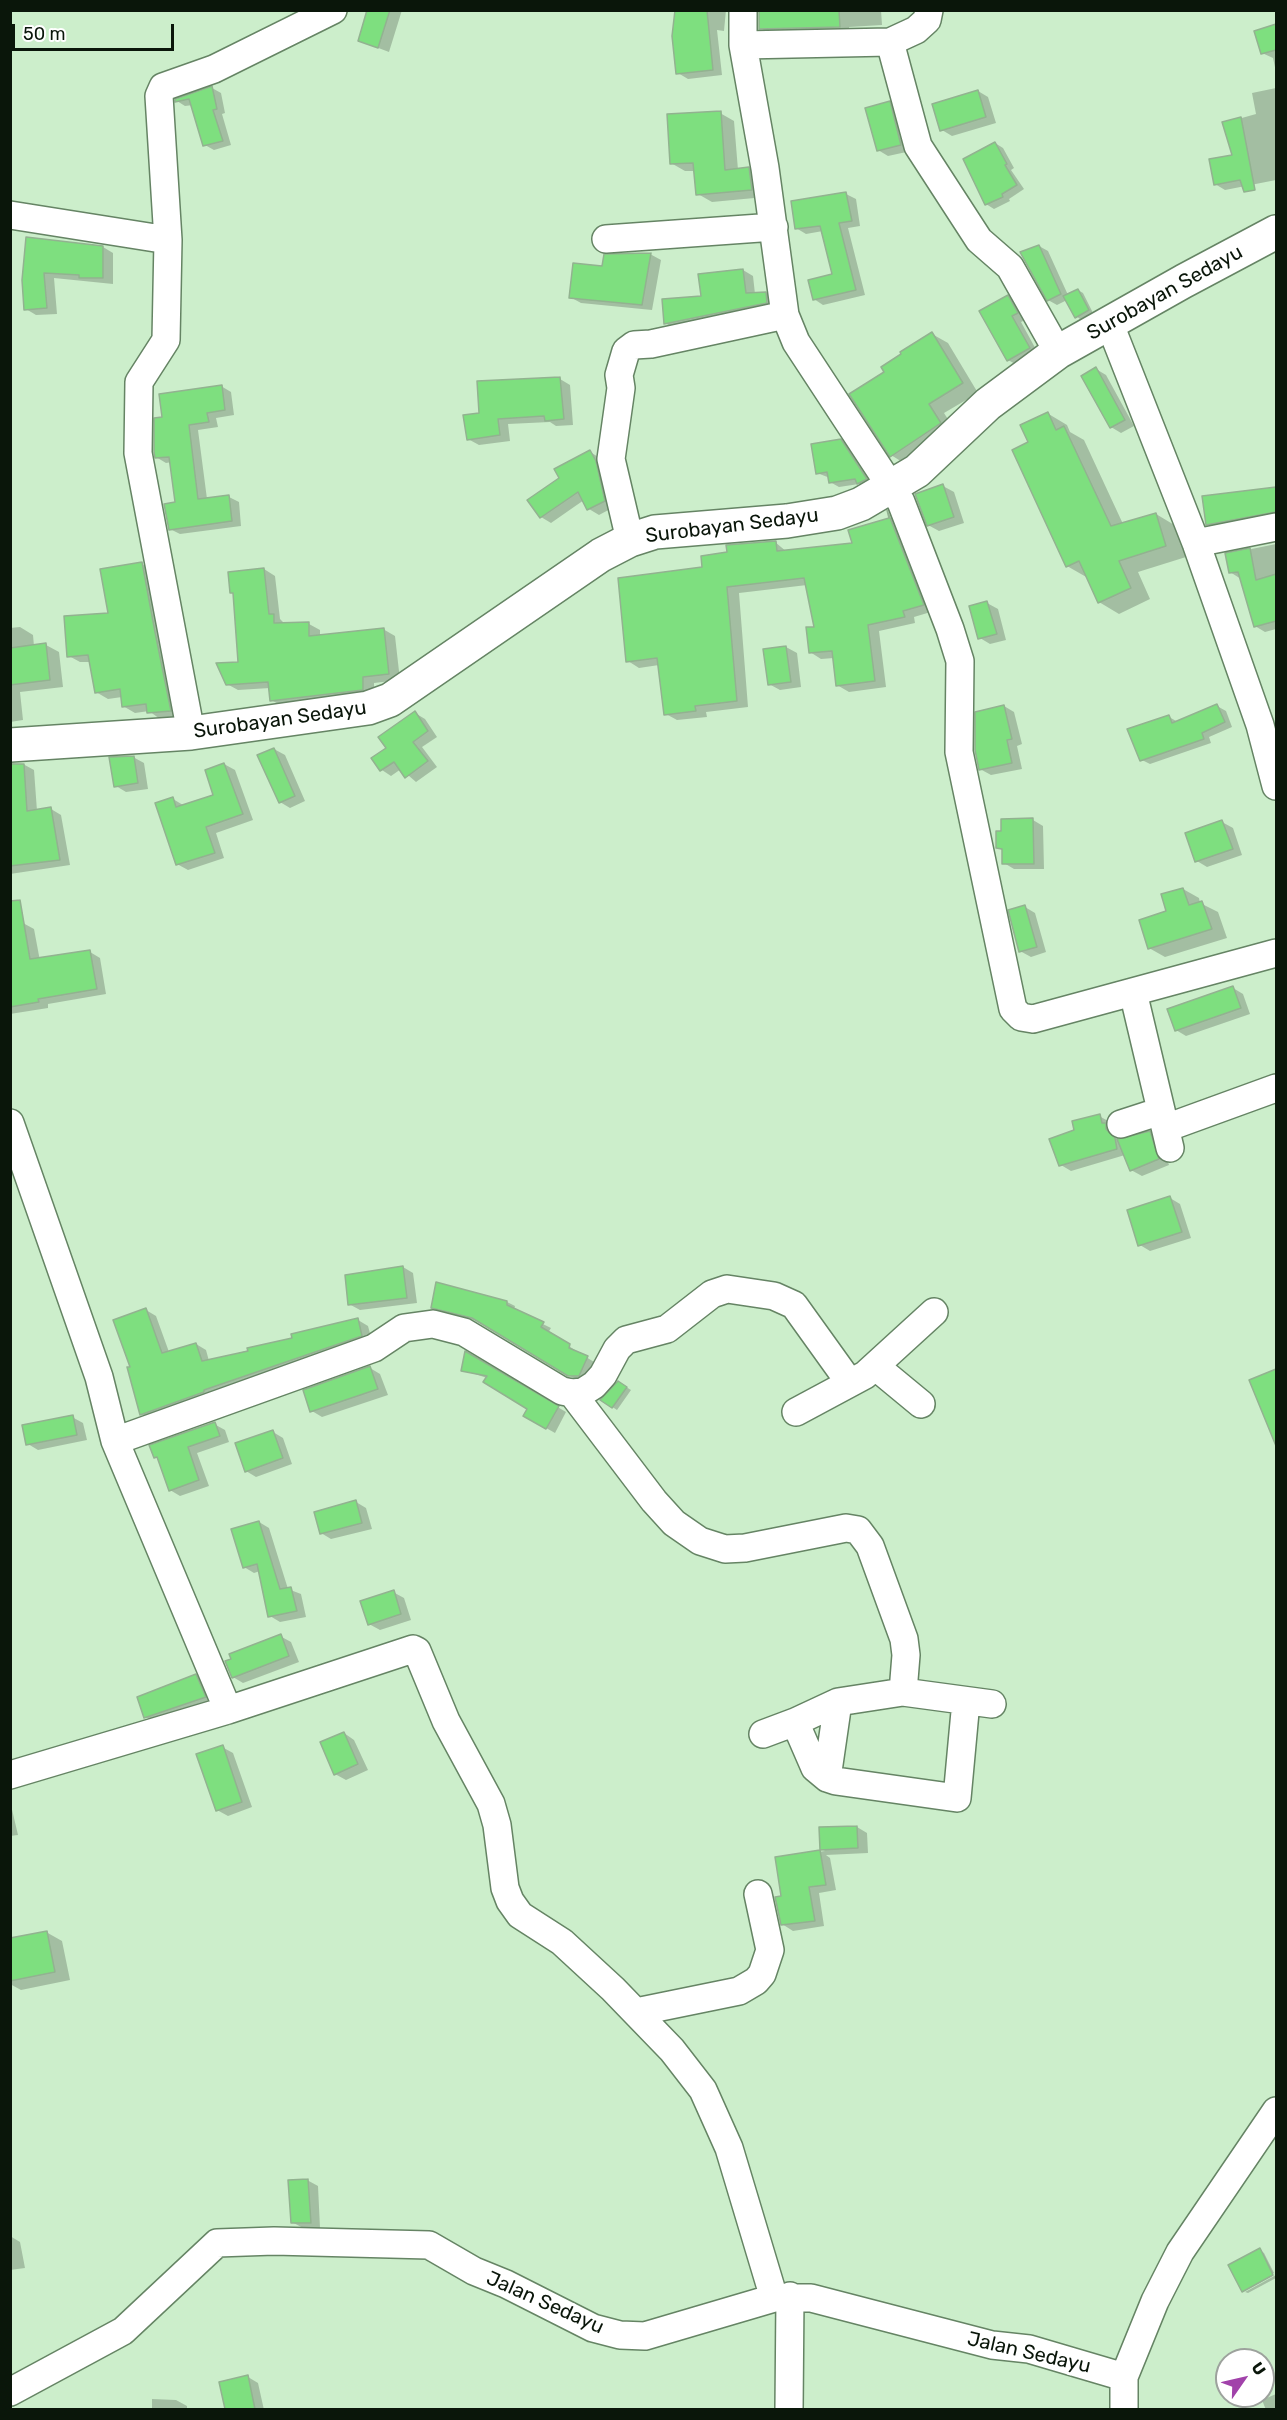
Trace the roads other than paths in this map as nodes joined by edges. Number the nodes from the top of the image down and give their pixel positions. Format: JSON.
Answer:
{"nodes":[{"id":1,"x":333,"y":10,"type":"edge"},
{"id":2,"x":743,"y":10,"type":"edge"},
{"id":3,"x":929,"y":10,"type":"edge"},
{"id":4,"x":890,"y":42,"type":"junction"},
{"id":5,"x":743,"y":45,"type":"junction"},
{"id":6,"x":10,"y":215,"type":"edge"},
{"id":7,"x":774,"y":227,"type":"junction"},
{"id":8,"x":1276,"y":232,"type":"edge"},
{"id":9,"x":606,"y":239,"type":"dead end"},
{"id":10,"x":168,"y":240,"type":"junction"},
{"id":11,"x":785,"y":315,"type":"junction"},
{"id":12,"x":1109,"y":322,"type":"junction"},
{"id":13,"x":1058,"y":352,"type":"junction"},
{"id":14,"x":892,"y":487,"type":"junction"},
{"id":15,"x":1276,"y":527,"type":"edge"},
{"id":16,"x":630,"y":540,"type":"junction"},
{"id":17,"x":1196,"y":543,"type":"junction"},
{"id":18,"x":190,"y":733,"type":"junction"},
{"id":19,"x":10,"y":745,"type":"edge"},
{"id":20,"x":1276,"y":786,"type":"edge"},
{"id":21,"x":1276,"y":953,"type":"edge"},
{"id":22,"x":1133,"y":992,"type":"junction"},
{"id":23,"x":1276,"y":1088,"type":"edge"},
{"id":24,"x":10,"y":1123,"type":"edge"},
{"id":25,"x":1120,"y":1124,"type":"dead end"},
{"id":26,"x":1169,"y":1128,"type":"junction"},
{"id":27,"x":934,"y":1312,"type":"dead end"},
{"id":28,"x":875,"y":1366,"type":"junction"},
{"id":29,"x":850,"y":1383,"type":"junction"},
{"id":30,"x":572,"y":1393,"type":"junction"},
{"id":31,"x":921,"y":1404,"type":"dead end"},
{"id":32,"x":796,"y":1412,"type":"dead end"},
{"id":33,"x":116,"y":1441,"type":"junction"},
{"id":34,"x":903,"y":1692,"type":"junction"},
{"id":35,"x":838,"y":1702,"type":"junction"},
{"id":36,"x":228,"y":1710,"type":"junction"},
{"id":37,"x":795,"y":1722,"type":"junction"},
{"id":38,"x":763,"y":1734,"type":"dead end"},
{"id":39,"x":10,"y":1775,"type":"edge"},
{"id":40,"x":827,"y":1778,"type":"junction"},
{"id":41,"x":758,"y":1894,"type":"dead end"},
{"id":42,"x":636,"y":2012,"type":"junction"},
{"id":43,"x":1276,"y":2111,"type":"edge"},
{"id":44,"x":782,"y":2297,"type":"junction"},
{"id":45,"x":1124,"y":2378,"type":"junction"},
{"id":46,"x":10,"y":2392,"type":"edge"},
{"id":47,"x":789,"y":2409,"type":"edge"},
{"id":48,"x":1124,"y":2409,"type":"edge"}],
"edges":[{"from":1,"to":10,"type":"street"},
{"from":2,"to":5,"type":"street"},
{"from":3,"to":4,"type":"street"},
{"from":4,"to":5,"type":"street"},
{"from":4,"to":13,"type":"street"},
{"from":5,"to":7,"type":"street"},
{"from":6,"to":10,"type":"street"},
{"from":7,"to":9,"type":"street"},
{"from":7,"to":11,"type":"street"},
{"from":8,"to":12,"type":"main road","name":"Surobayan Sedayu"},
{"from":10,"to":18,"type":"street"},
{"from":11,"to":14,"type":"street"},
{"from":11,"to":16,"type":"street"},
{"from":12,"to":13,"type":"main road","name":"Surobayan Sedayu"},
{"from":12,"to":17,"type":"street"},
{"from":13,"to":14,"type":"main road","name":"Surobayan Sedayu"},
{"from":14,"to":16,"type":"main road","name":"Surobayan Sedayu"},
{"from":14,"to":22,"type":"street"},
{"from":15,"to":17,"type":"street"},
{"from":16,"to":18,"type":"main road","name":"Surobayan Sedayu"},
{"from":17,"to":20,"type":"street"},
{"from":18,"to":19,"type":"main road","name":"Surobayan Sedayu"},
{"from":21,"to":22,"type":"street"},
{"from":22,"to":26,"type":"street"},
{"from":23,"to":26,"type":"street"},
{"from":24,"to":33,"type":"street"},
{"from":25,"to":26,"type":"street"},
{"from":27,"to":28,"type":"street"},
{"from":28,"to":29,"type":"street"},
{"from":28,"to":31,"type":"street"},
{"from":29,"to":30,"type":"street"},
{"from":29,"to":32,"type":"street"},
{"from":30,"to":33,"type":"street"},
{"from":30,"to":34,"type":"street"},
{"from":33,"to":36,"type":"street"},
{"from":34,"to":35,"type":"street"},
{"from":34,"to":40,"type":"street"},
{"from":35,"to":37,"type":"street"},
{"from":35,"to":40,"type":"street"},
{"from":36,"to":39,"type":"street"},
{"from":36,"to":42,"type":"street"},
{"from":37,"to":38,"type":"street"},
{"from":37,"to":40,"type":"street"},
{"from":41,"to":42,"type":"street"},
{"from":42,"to":44,"type":"street"},
{"from":43,"to":45,"type":"street"},
{"from":44,"to":45,"type":"street","name":"Jalan Sedayu"},
{"from":44,"to":46,"type":"street","name":"Jalan Sedayu"},
{"from":44,"to":47,"type":"street"},
{"from":45,"to":48,"type":"street"}]}
